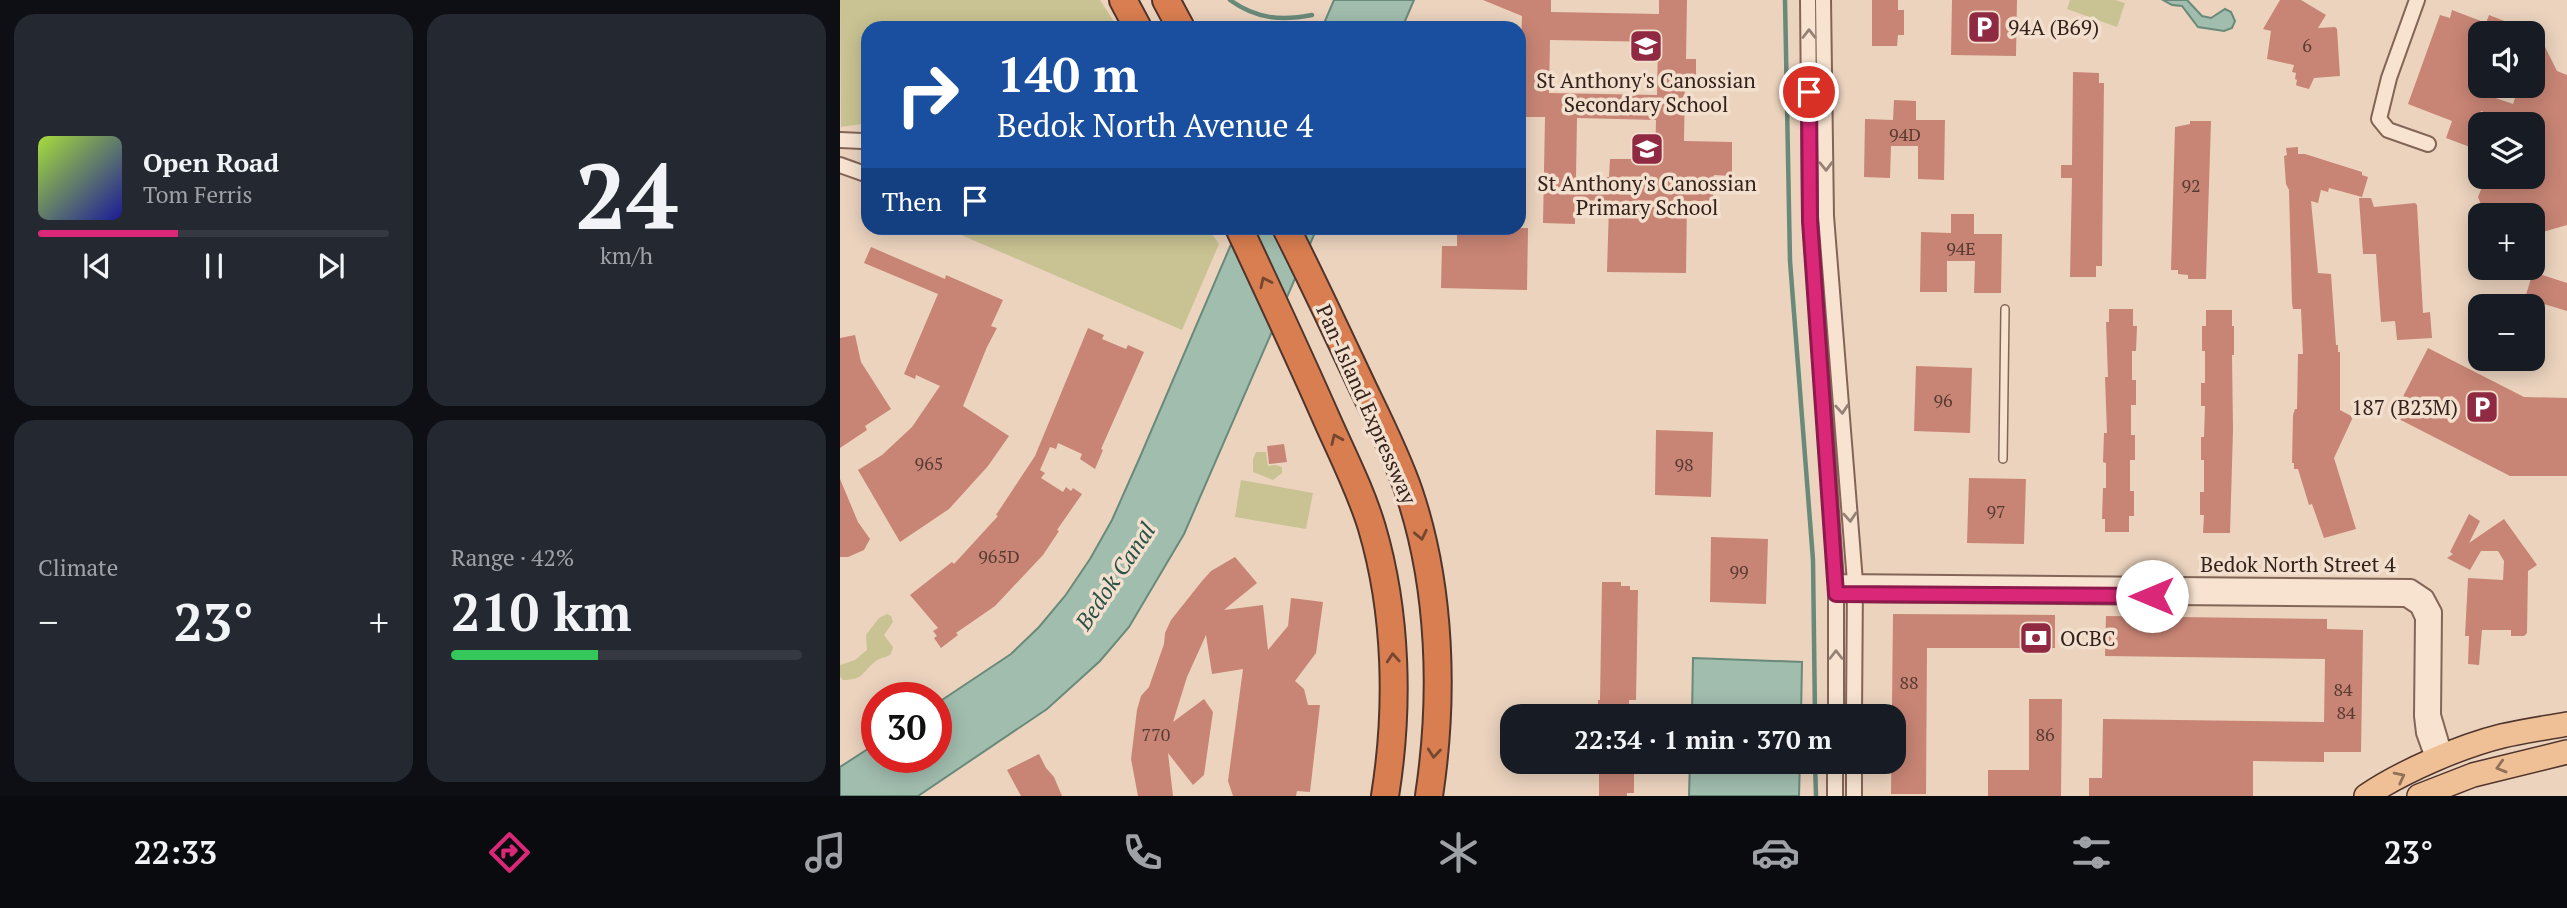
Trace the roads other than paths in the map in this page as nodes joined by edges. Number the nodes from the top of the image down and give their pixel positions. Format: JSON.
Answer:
{"nodes":[{"id":1,"x":1123,"y":0,"type":"edge"},
{"id":2,"x":1166,"y":0,"type":"edge"},
{"id":3,"x":1808,"y":0,"type":"edge"},
{"id":4,"x":1823,"y":0,"type":"edge"},
{"id":5,"x":2417,"y":0,"type":"edge"},
{"id":6,"x":1134,"y":21,"type":"edge"},
{"id":7,"x":1177,"y":21,"type":"edge"},
{"id":8,"x":861,"y":140,"type":"edge"},
{"id":9,"x":840,"y":141,"type":"edge"},
{"id":10,"x":2428,"y":144,"type":"dead end"},
{"id":11,"x":840,"y":165,"type":"edge"},
{"id":12,"x":861,"y":172,"type":"edge"},
{"id":13,"x":1242,"y":235,"type":"edge"},
{"id":14,"x":1289,"y":235,"type":"edge"},
{"id":15,"x":2005,"y":309,"type":"dead end"},
{"id":16,"x":2003,"y":459,"type":"dead end"},
{"id":17,"x":1836,"y":588,"type":"junction"},
{"id":18,"x":1855,"y":588,"type":"junction"},
{"id":19,"x":1836,"y":704,"type":"edge"},
{"id":20,"x":1854,"y":704,"type":"edge"},
{"id":21,"x":2567,"y":724,"type":"edge"},
{"id":22,"x":2567,"y":752,"type":"edge"},
{"id":23,"x":2440,"y":758,"type":"junction"},
{"id":24,"x":1835,"y":774,"type":"edge"},
{"id":25,"x":1854,"y":774,"type":"edge"},
{"id":26,"x":1385,"y":796,"type":"edge"},
{"id":27,"x":1429,"y":796,"type":"edge"},
{"id":28,"x":1835,"y":796,"type":"edge"},
{"id":29,"x":1854,"y":796,"type":"edge"},
{"id":30,"x":2366,"y":796,"type":"edge"},
{"id":31,"x":2419,"y":796,"type":"edge"}],
"edges":[{"from":1,"to":6,"type":"highway"},
{"from":2,"to":7,"type":"highway"},
{"from":17,"to":3,"type":"street","one_way":true},
{"from":4,"to":18,"type":"street","one_way":true},
{"from":5,"to":10,"type":"street"},
{"from":8,"to":9,"type":"street"},
{"from":11,"to":12,"type":"street"},
{"from":26,"to":13,"type":"highway","name":"Pan-Island Expressway","one_way":true},
{"from":14,"to":27,"type":"highway","name":"Pan-Island Expressway","one_way":true},
{"from":15,"to":16,"type":"lane"},
{"from":17,"to":18,"type":"street","name":"Bedok North Street 4"},
{"from":19,"to":17,"type":"street","one_way":true},
{"from":18,"to":20,"type":"street"},
{"from":18,"to":23,"type":"street","name":"Bedok North Street 4"},
{"from":21,"to":23,"type":"main road"},
{"from":22,"to":31,"type":"main road","one_way":true},
{"from":30,"to":23,"type":"main road","one_way":true},
{"from":24,"to":28,"type":"street"},
{"from":25,"to":29,"type":"street"}]}
